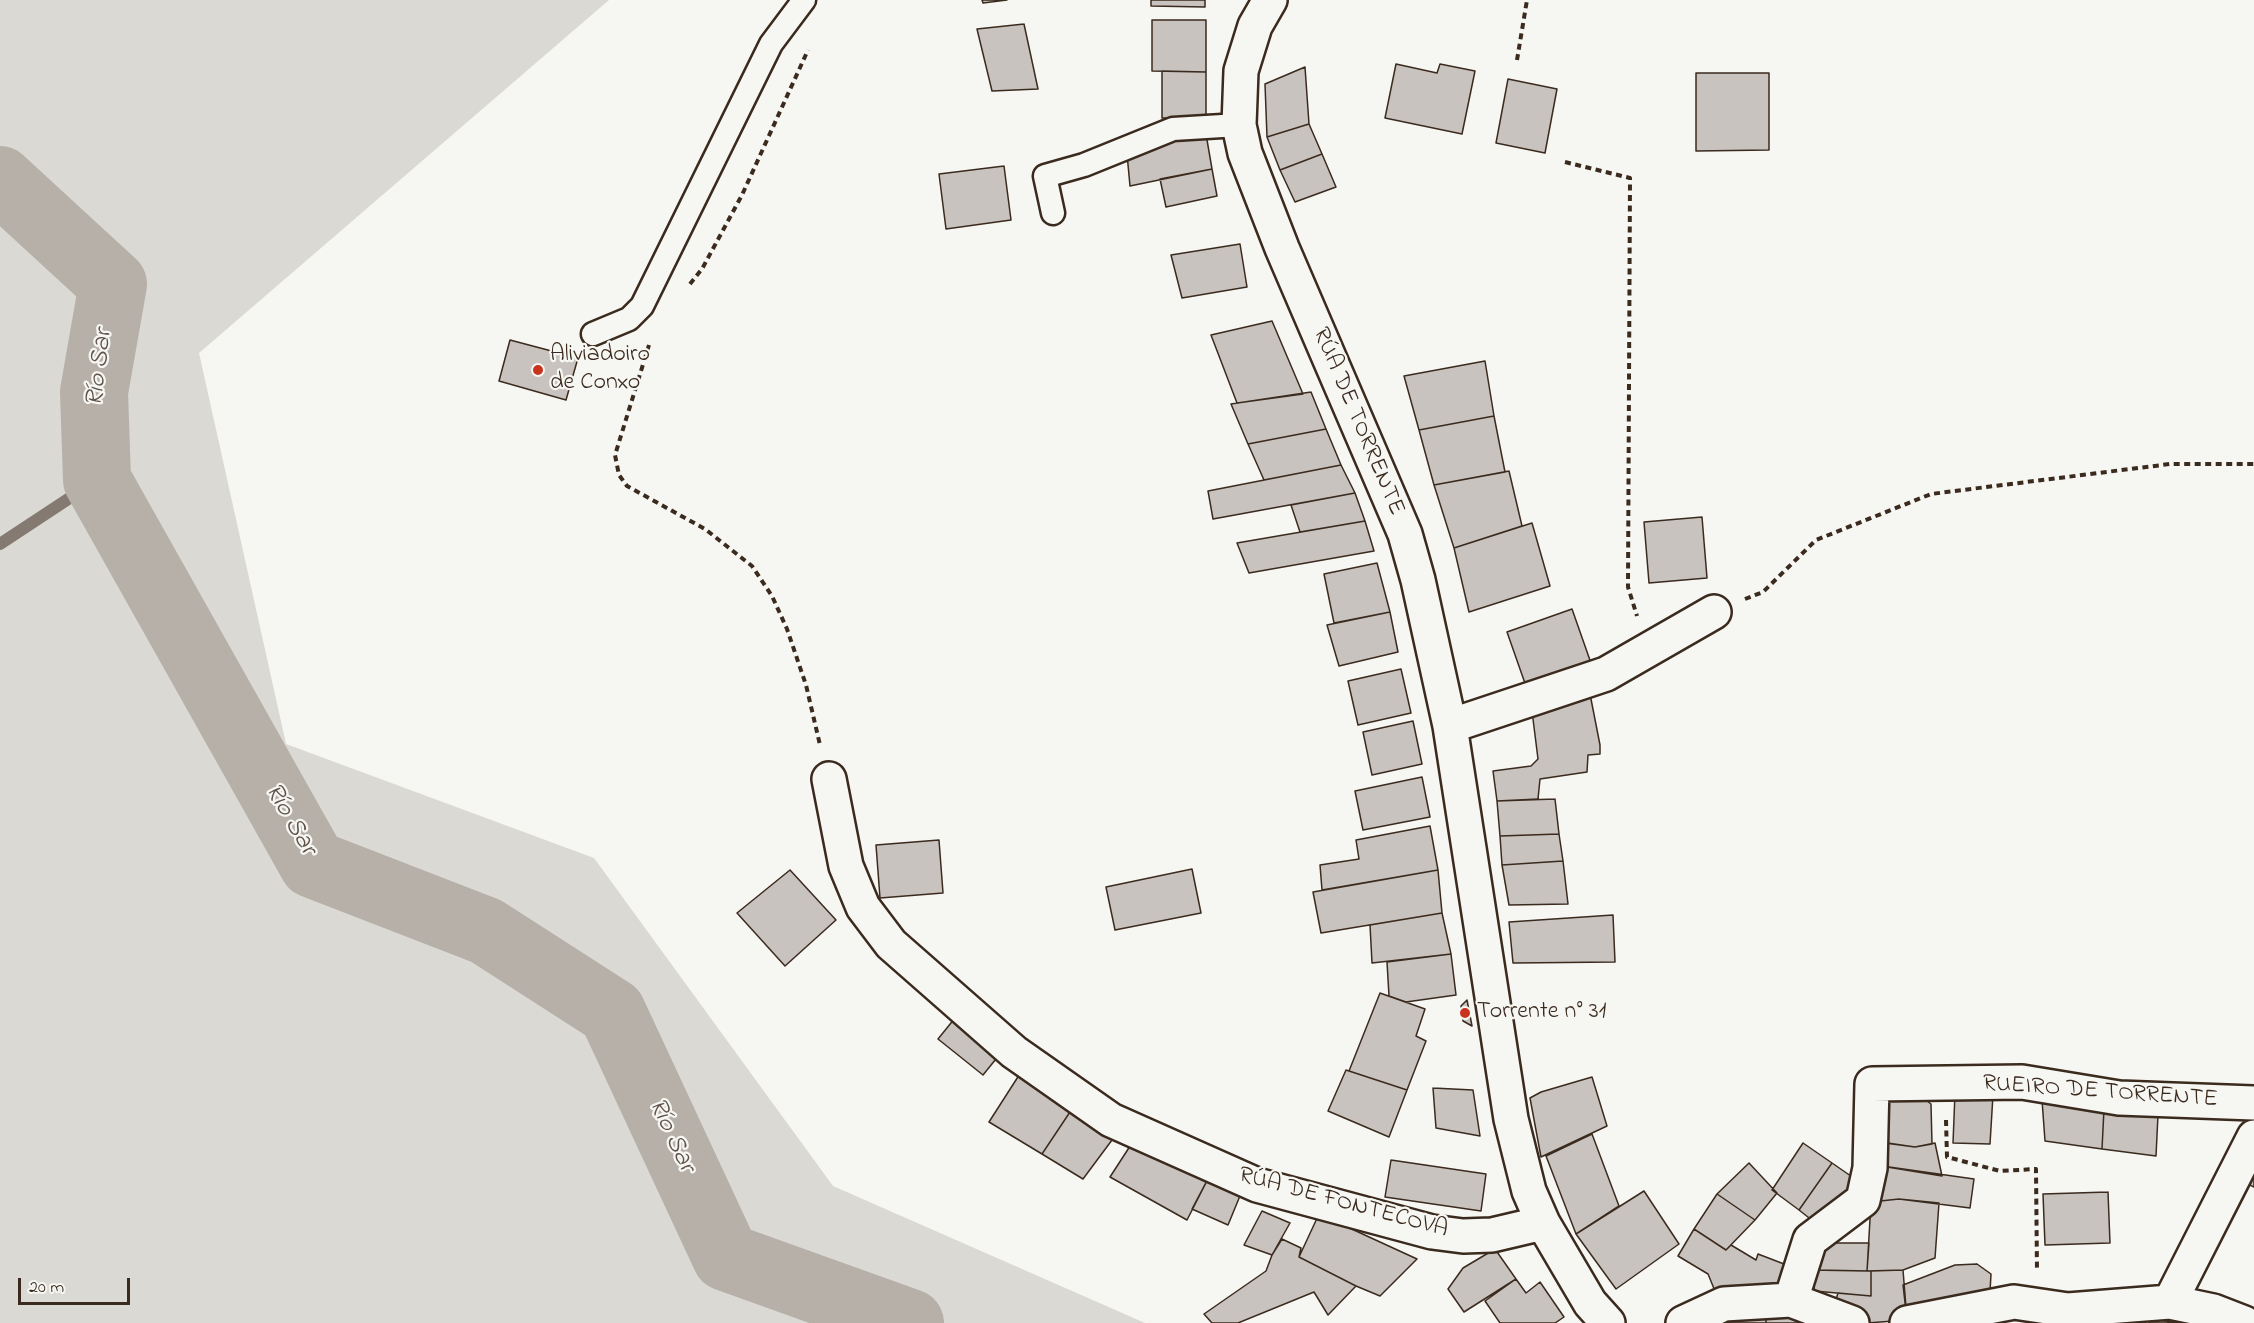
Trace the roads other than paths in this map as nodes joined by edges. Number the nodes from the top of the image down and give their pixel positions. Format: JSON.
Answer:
{"nodes":[{"id":1,"x":804,"y":0,"type":"edge"},
{"id":2,"x":1270,"y":0,"type":"edge"},
{"id":3,"x":1239,"y":126,"type":"junction"},
{"id":4,"x":1053,"y":213,"type":"dead end"},
{"id":5,"x":593,"y":334,"type":"dead end"},
{"id":6,"x":1714,"y":612,"type":"road end"},
{"id":7,"x":1450,"y":726,"type":"junction"},
{"id":8,"x":829,"y":779,"type":"road end"},
{"id":9,"x":2254,"y":1103,"type":"edge"},
{"id":10,"x":2254,"y":1137,"type":"edge"},
{"id":11,"x":1543,"y":1223,"type":"junction"},
{"id":12,"x":1791,"y":1300,"type":"junction"},
{"id":13,"x":2170,"y":1302,"type":"junction"},
{"id":14,"x":2068,"y":1316,"type":"edge"},
{"id":15,"x":1608,"y":1323,"type":"edge"},
{"id":16,"x":1683,"y":1323,"type":"edge"},
{"id":17,"x":1852,"y":1323,"type":"edge"},
{"id":18,"x":1907,"y":1323,"type":"edge"},
{"id":19,"x":2244,"y":1323,"type":"edge"}],
"edges":[{"from":1,"to":5,"type":"lane"},
{"from":2,"to":3,"type":"street","name":"RÚA DE TORRENTE"},
{"from":3,"to":4,"type":"lane"},
{"from":3,"to":7,"type":"street","name":"RÚA DE TORRENTE"},
{"from":6,"to":7,"type":"street"},
{"from":7,"to":11,"type":"street","name":"RÚA DE TORRENTE"},
{"from":8,"to":11,"type":"street","name":"RÚA DE FONTECOVA"},
{"from":9,"to":12,"type":"street","name":"RUEIRO DE TORRENTE"},
{"from":10,"to":13,"type":"street"},
{"from":11,"to":15,"type":"street","name":"RÚA DE TORRENTE"},
{"from":12,"to":16,"type":"street"},
{"from":12,"to":17,"type":"street"},
{"from":13,"to":14,"type":"street"},
{"from":13,"to":19,"type":"street"},
{"from":14,"to":18,"type":"street"}]}
